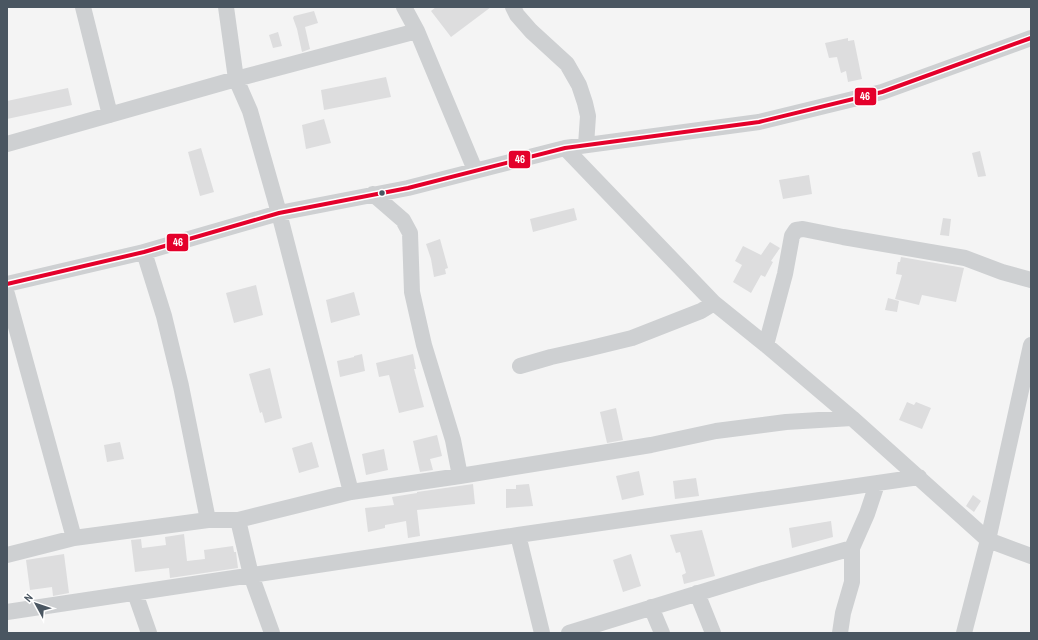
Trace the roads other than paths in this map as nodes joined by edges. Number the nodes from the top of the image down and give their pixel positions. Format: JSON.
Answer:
{"nodes":[{"id":1,"x":83,"y":7,"type":"edge"},
{"id":2,"x":226,"y":7,"type":"edge"},
{"id":3,"x":404,"y":7,"type":"edge"},
{"id":4,"x":513,"y":7,"type":"edge"},
{"id":5,"x":417,"y":31,"type":"junction"},
{"id":6,"x":1031,"y":38,"type":"edge"},
{"id":7,"x":236,"y":79,"type":"junction"},
{"id":8,"x":110,"y":115,"type":"junction"},
{"id":9,"x":7,"y":144,"type":"edge"},
{"id":10,"x":586,"y":145,"type":"junction"},
{"id":11,"x":565,"y":148,"type":"junction"},
{"id":12,"x":475,"y":170,"type":"junction"},
{"id":13,"x":373,"y":194,"type":"junction"},
{"id":14,"x":279,"y":213,"type":"junction"},
{"id":15,"x":144,"y":252,"type":"junction"},
{"id":16,"x":1031,"y":280,"type":"edge"},
{"id":17,"x":7,"y":284,"type":"edge"},
{"id":18,"x":7,"y":294,"type":"edge"},
{"id":19,"x":714,"y":303,"type":"junction"},
{"id":20,"x":766,"y":345,"type":"junction"},
{"id":21,"x":1031,"y":345,"type":"edge"},
{"id":22,"x":520,"y":366,"type":"dead end"},
{"id":23,"x":1025,"y":397,"type":"edge"},
{"id":24,"x":852,"y":418,"type":"junction"},
{"id":25,"x":460,"y":476,"type":"junction"},
{"id":26,"x":919,"y":477,"type":"junction"},
{"id":27,"x":877,"y":484,"type":"junction"},
{"id":28,"x":351,"y":492,"type":"junction"},
{"id":29,"x":208,"y":520,"type":"junction"},
{"id":30,"x":238,"y":520,"type":"junction"},
{"id":31,"x":518,"y":535,"type":"junction"},
{"id":32,"x":74,"y":538,"type":"junction"},
{"id":33,"x":988,"y":540,"type":"junction"},
{"id":34,"x":852,"y":548,"type":"junction"},
{"id":35,"x":7,"y":555,"type":"edge"},
{"id":36,"x":1031,"y":556,"type":"edge"},
{"id":37,"x":250,"y":575,"type":"junction"},
{"id":38,"x":135,"y":593,"type":"junction"},
{"id":39,"x":697,"y":593,"type":"junction"},
{"id":40,"x":651,"y":607,"type":"junction"},
{"id":41,"x":7,"y":612,"type":"edge"},
{"id":42,"x":589,"y":630,"type":"edge"},
{"id":43,"x":149,"y":633,"type":"edge"},
{"id":44,"x":272,"y":633,"type":"edge"},
{"id":45,"x":542,"y":633,"type":"edge"},
{"id":46,"x":569,"y":633,"type":"edge"},
{"id":47,"x":662,"y":633,"type":"edge"},
{"id":48,"x":713,"y":633,"type":"edge"},
{"id":49,"x":840,"y":633,"type":"edge"},
{"id":50,"x":964,"y":633,"type":"edge"}],
"edges":[{"from":1,"to":8,"type":"street"},
{"from":2,"to":7,"type":"street"},
{"from":3,"to":5,"type":"street"},
{"from":4,"to":10,"type":"street"},
{"from":5,"to":7,"type":"street"},
{"from":5,"to":12,"type":"street"},
{"from":6,"to":10,"type":"street"},
{"from":7,"to":8,"type":"street"},
{"from":7,"to":14,"type":"street"},
{"from":8,"to":9,"type":"street"},
{"from":10,"to":11,"type":"street"},
{"from":11,"to":12,"type":"street"},
{"from":11,"to":19,"type":"street"},
{"from":12,"to":13,"type":"street"},
{"from":13,"to":14,"type":"street"},
{"from":13,"to":25,"type":"street"},
{"from":14,"to":15,"type":"street"},
{"from":14,"to":28,"type":"street"},
{"from":15,"to":17,"type":"street"},
{"from":15,"to":29,"type":"street"},
{"from":16,"to":20,"type":"street"},
{"from":18,"to":32,"type":"street"},
{"from":19,"to":20,"type":"street"},
{"from":19,"to":22,"type":"street"},
{"from":20,"to":24,"type":"street"},
{"from":21,"to":23,"type":"street"},
{"from":23,"to":33,"type":"street"},
{"from":24,"to":25,"type":"street"},
{"from":24,"to":26,"type":"street"},
{"from":25,"to":28,"type":"street"},
{"from":26,"to":27,"type":"street"},
{"from":26,"to":33,"type":"street"},
{"from":27,"to":31,"type":"street"},
{"from":27,"to":34,"type":"street"},
{"from":28,"to":30,"type":"street"},
{"from":29,"to":30,"type":"street"},
{"from":29,"to":32,"type":"street"},
{"from":30,"to":37,"type":"street"},
{"from":31,"to":37,"type":"street"},
{"from":31,"to":45,"type":"street"},
{"from":32,"to":35,"type":"street"},
{"from":33,"to":36,"type":"street"},
{"from":33,"to":50,"type":"street"},
{"from":34,"to":39,"type":"street"},
{"from":34,"to":49,"type":"street"},
{"from":37,"to":38,"type":"street"},
{"from":37,"to":44,"type":"street"},
{"from":38,"to":41,"type":"street"},
{"from":38,"to":43,"type":"street"},
{"from":39,"to":40,"type":"street"},
{"from":39,"to":48,"type":"street"},
{"from":40,"to":42,"type":"street"},
{"from":40,"to":47,"type":"street"},
{"from":42,"to":46,"type":"street"}]}
